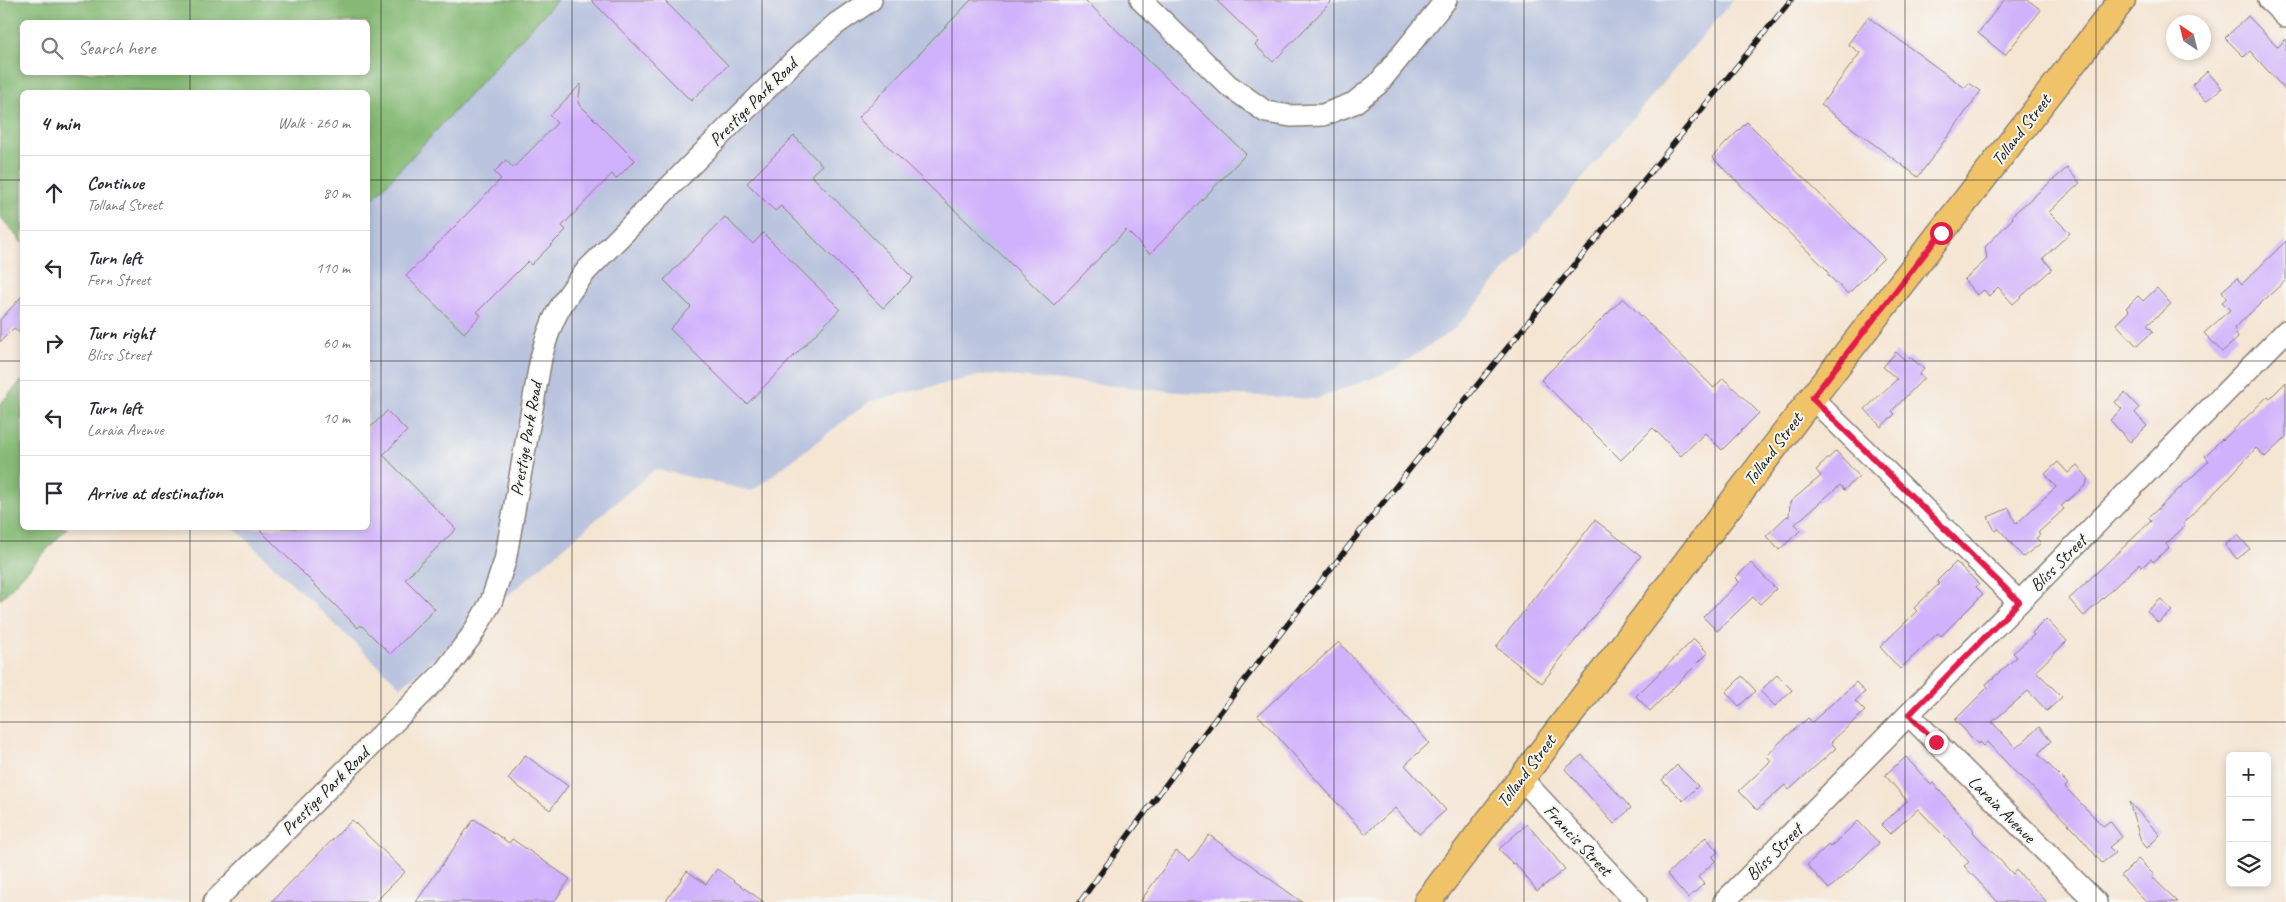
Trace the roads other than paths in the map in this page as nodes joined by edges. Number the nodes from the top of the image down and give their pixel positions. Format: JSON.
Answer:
{"nodes":[{"id":1,"x":871,"y":0,"type":"edge"},
{"id":2,"x":1142,"y":0,"type":"edge"},
{"id":3,"x":1446,"y":0,"type":"edge"},
{"id":4,"x":2122,"y":0,"type":"edge"},
{"id":5,"x":2269,"y":0,"type":"edge"},
{"id":6,"x":2286,"y":17,"type":"edge"},
{"id":7,"x":2286,"y":331,"type":"edge"},
{"id":8,"x":1812,"y":398,"type":"junction"},
{"id":9,"x":2019,"y":602,"type":"junction"},
{"id":10,"x":1909,"y":715,"type":"junction"},
{"id":11,"x":1521,"y":778,"type":"junction"},
{"id":12,"x":214,"y":902,"type":"edge"},
{"id":13,"x":1427,"y":902,"type":"edge"},
{"id":14,"x":1636,"y":902,"type":"edge"},
{"id":15,"x":1724,"y":902,"type":"edge"},
{"id":16,"x":2096,"y":902,"type":"edge"}],
"edges":[{"from":1,"to":12,"type":"street","name":"Prestige Park Road"},
{"from":2,"to":3,"type":"street"},
{"from":4,"to":8,"type":"main road","name":"Tolland Street"},
{"from":5,"to":6,"type":"street"},
{"from":7,"to":9,"type":"street","name":"Bliss Street"},
{"from":8,"to":9,"type":"street"},
{"from":8,"to":11,"type":"main road","name":"Tolland Street"},
{"from":9,"to":10,"type":"street","name":"Bliss Street"},
{"from":10,"to":15,"type":"street","name":"Bliss Street"},
{"from":10,"to":16,"type":"street","name":"Laraia Avenue"},
{"from":11,"to":13,"type":"main road","name":"Tolland Street"},
{"from":11,"to":14,"type":"street","name":"Francis Street"}]}
